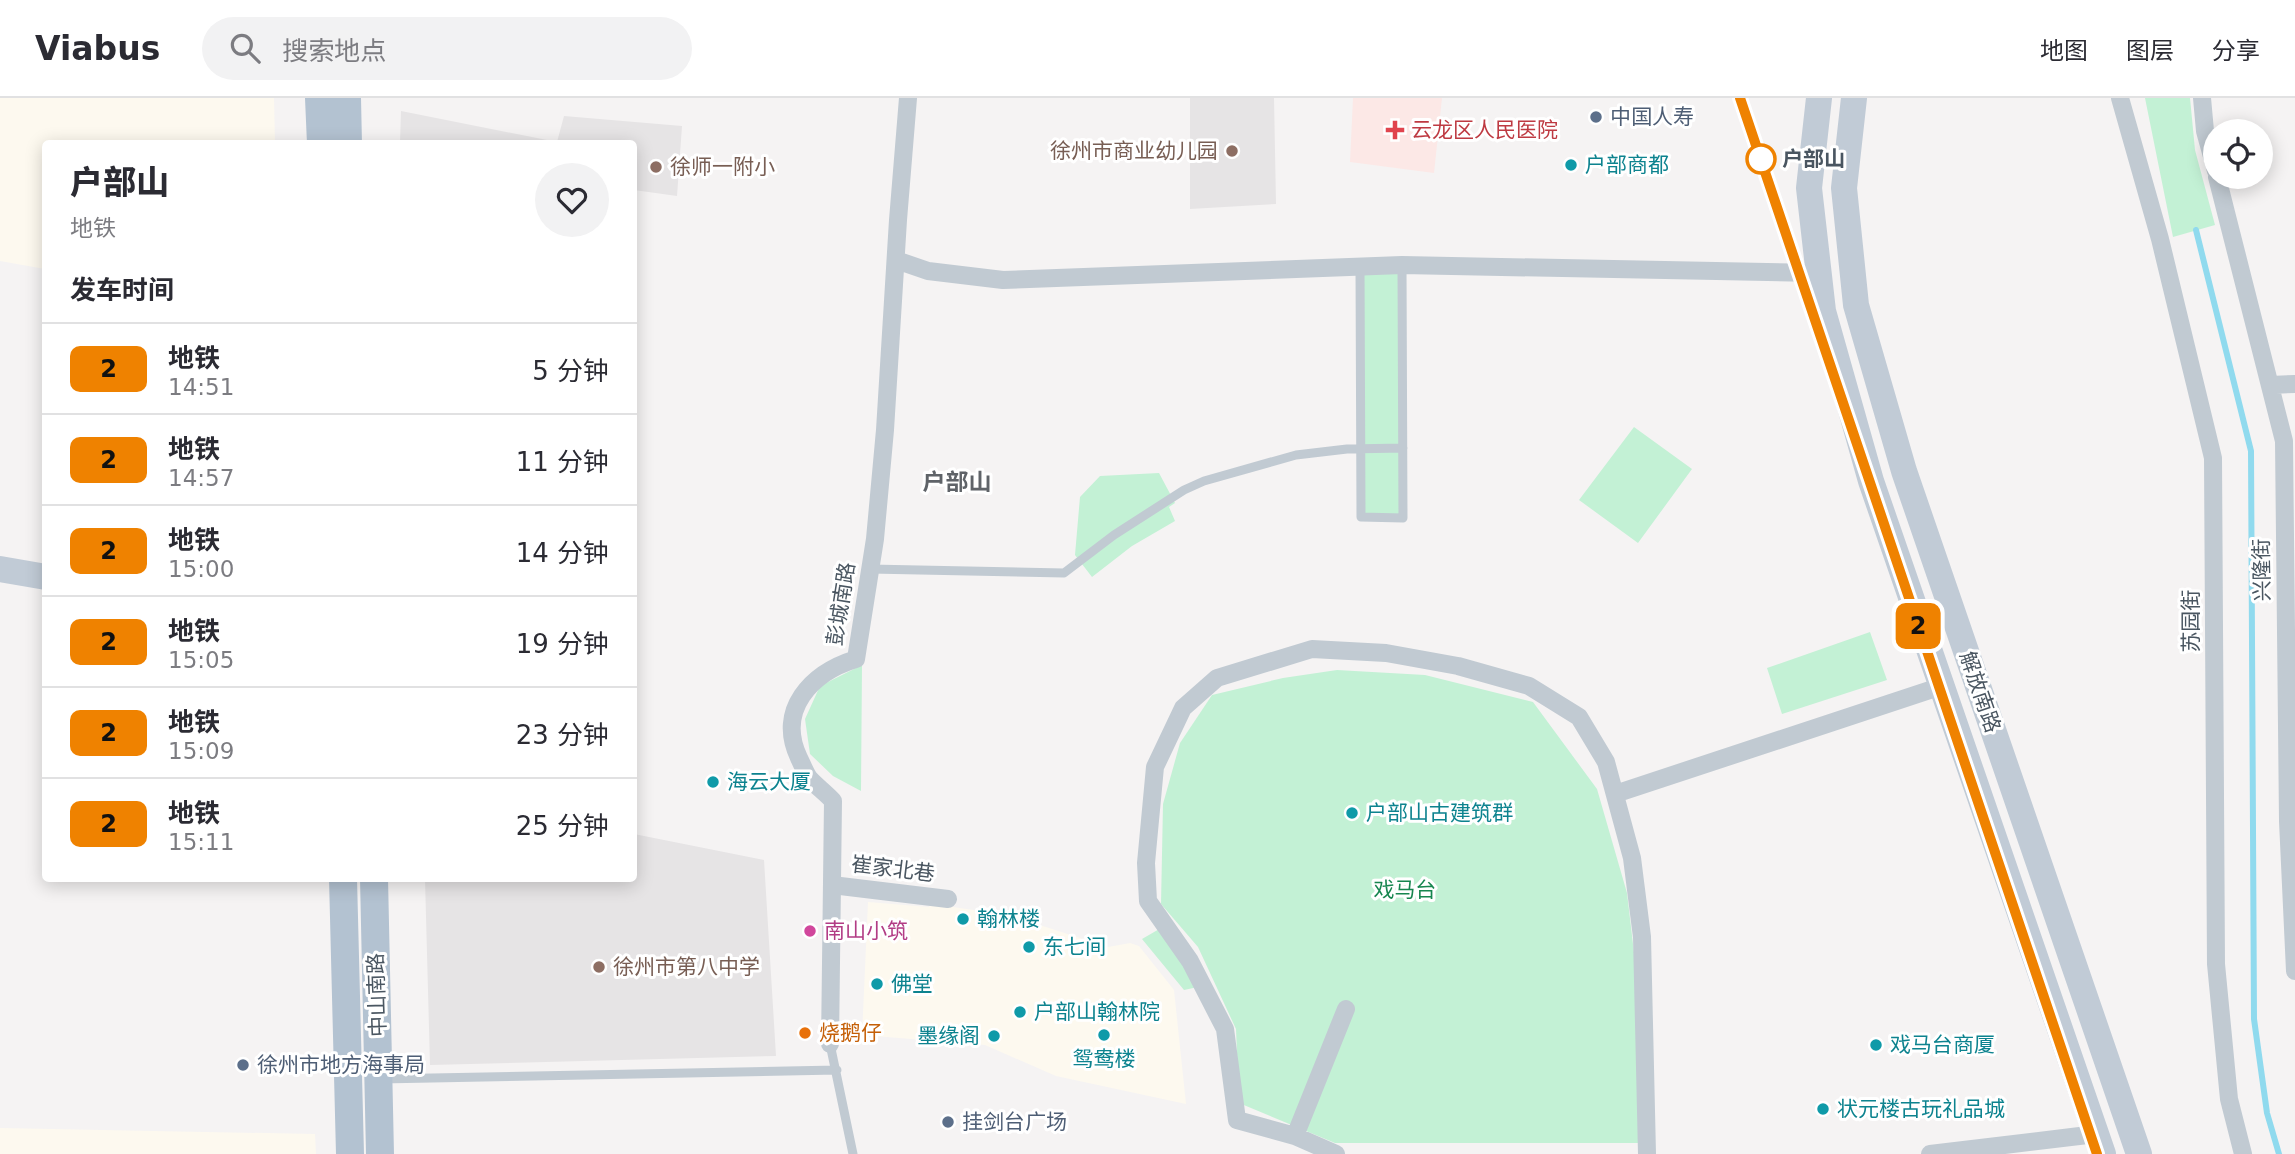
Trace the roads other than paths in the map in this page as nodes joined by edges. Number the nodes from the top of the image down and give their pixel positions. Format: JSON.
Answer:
{"nodes":[{"id":1,"x":319,"y":98,"type":"edge"},
{"id":2,"x":347,"y":98,"type":"edge"},
{"id":3,"x":908,"y":98,"type":"edge"},
{"id":4,"x":1819,"y":98,"type":"edge"},
{"id":5,"x":1854,"y":98,"type":"edge"},
{"id":6,"x":2120,"y":98,"type":"edge"},
{"id":7,"x":2202,"y":98,"type":"edge"},
{"id":8,"x":2204,"y":119,"type":"edge"},
{"id":9,"x":321,"y":140,"type":"edge"},
{"id":10,"x":348,"y":140,"type":"edge"},
{"id":11,"x":2220,"y":189,"type":"edge"},
{"id":12,"x":896,"y":260,"type":"junction"},
{"id":13,"x":1360,"y":265,"type":"junction"},
{"id":14,"x":1402,"y":265,"type":"junction"},
{"id":15,"x":1817,"y":273,"type":"junction"},
{"id":16,"x":2295,"y":384,"type":"edge"},
{"id":17,"x":2270,"y":385,"type":"junction"},
{"id":18,"x":1360,"y":448,"type":"junction"},
{"id":19,"x":1403,"y":448,"type":"junction"},
{"id":20,"x":0,"y":569,"type":"edge"},
{"id":21,"x":870,"y":569,"type":"junction"},
{"id":22,"x":42,"y":576,"type":"edge"},
{"id":23,"x":1942,"y":686,"type":"junction"},
{"id":24,"x":2291,"y":734,"type":"edge"},
{"id":25,"x":1615,"y":794,"type":"junction"},
{"id":26,"x":343,"y":882,"type":"edge"},
{"id":27,"x":373,"y":882,"type":"edge"},
{"id":28,"x":832,"y":885,"type":"junction"},
{"id":29,"x":948,"y":899,"type":"dead end"},
{"id":30,"x":2295,"y":971,"type":"edge"},
{"id":31,"x":1346,"y":1009,"type":"dead end"},
{"id":32,"x":830,"y":1044,"type":"joint"},
{"id":33,"x":837,"y":1070,"type":"junction"},
{"id":34,"x":379,"y":1079,"type":"junction"},
{"id":35,"x":1295,"y":1136,"type":"junction"},
{"id":36,"x":2099,"y":1144,"type":"edge"},
{"id":37,"x":350,"y":1154,"type":"edge"},
{"id":38,"x":380,"y":1154,"type":"edge"},
{"id":39,"x":853,"y":1154,"type":"edge"},
{"id":40,"x":1336,"y":1154,"type":"edge"},
{"id":41,"x":1647,"y":1154,"type":"edge"},
{"id":42,"x":1930,"y":1154,"type":"edge"},
{"id":43,"x":2139,"y":1154,"type":"edge"},
{"id":44,"x":2243,"y":1154,"type":"edge"}],
"edges":[{"from":1,"to":9,"type":"main road"},
{"from":2,"to":10,"type":"main road"},
{"from":3,"to":12,"type":"street","name":"彭城南路"},
{"from":4,"to":15,"type":"main road","name":"解放南路"},
{"from":5,"to":43,"type":"main road","name":"解放南路"},
{"from":6,"to":44,"type":"street","name":"苏园街"},
{"from":7,"to":8,"type":"street"},
{"from":11,"to":17,"type":"street","name":"兴隆街"},
{"from":12,"to":13,"type":"street"},
{"from":12,"to":21,"type":"street","name":"彭城南路"},
{"from":13,"to":14,"type":"street"},
{"from":13,"to":18,"type":"lane"},
{"from":14,"to":15,"type":"street"},
{"from":14,"to":19,"type":"lane"},
{"from":15,"to":23,"type":"main road","name":"解放南路"},
{"from":16,"to":17,"type":"street"},
{"from":17,"to":24,"type":"street","name":"兴隆街"},
{"from":18,"to":19,"type":"lane"},
{"from":18,"to":19,"type":"lane"},
{"from":18,"to":21,"type":"lane"},
{"from":20,"to":22,"type":"main road"},
{"from":21,"to":28,"type":"street","name":"彭城南路"},
{"from":23,"to":25,"type":"street"},
{"from":23,"to":36,"type":"main road","name":"解放南路"},
{"from":24,"to":30,"type":"street","name":"兴隆街"},
{"from":25,"to":35,"type":"street"},
{"from":25,"to":41,"type":"street"},
{"from":26,"to":37,"type":"main road","name":"中山南路"},
{"from":27,"to":34,"type":"main road","name":"中山南路"},
{"from":28,"to":29,"type":"street","name":"崔家北巷"},
{"from":28,"to":32,"type":"street","name":"彭城南路"},
{"from":31,"to":35,"type":"street"},
{"from":32,"to":33,"type":"lane","name":"彭城南路"},
{"from":33,"to":34,"type":"lane"},
{"from":33,"to":39,"type":"lane","name":"彭城南路"},
{"from":34,"to":38,"type":"main road","name":"中山南路"},
{"from":35,"to":40,"type":"street"},
{"from":36,"to":42,"type":"street"}]}
